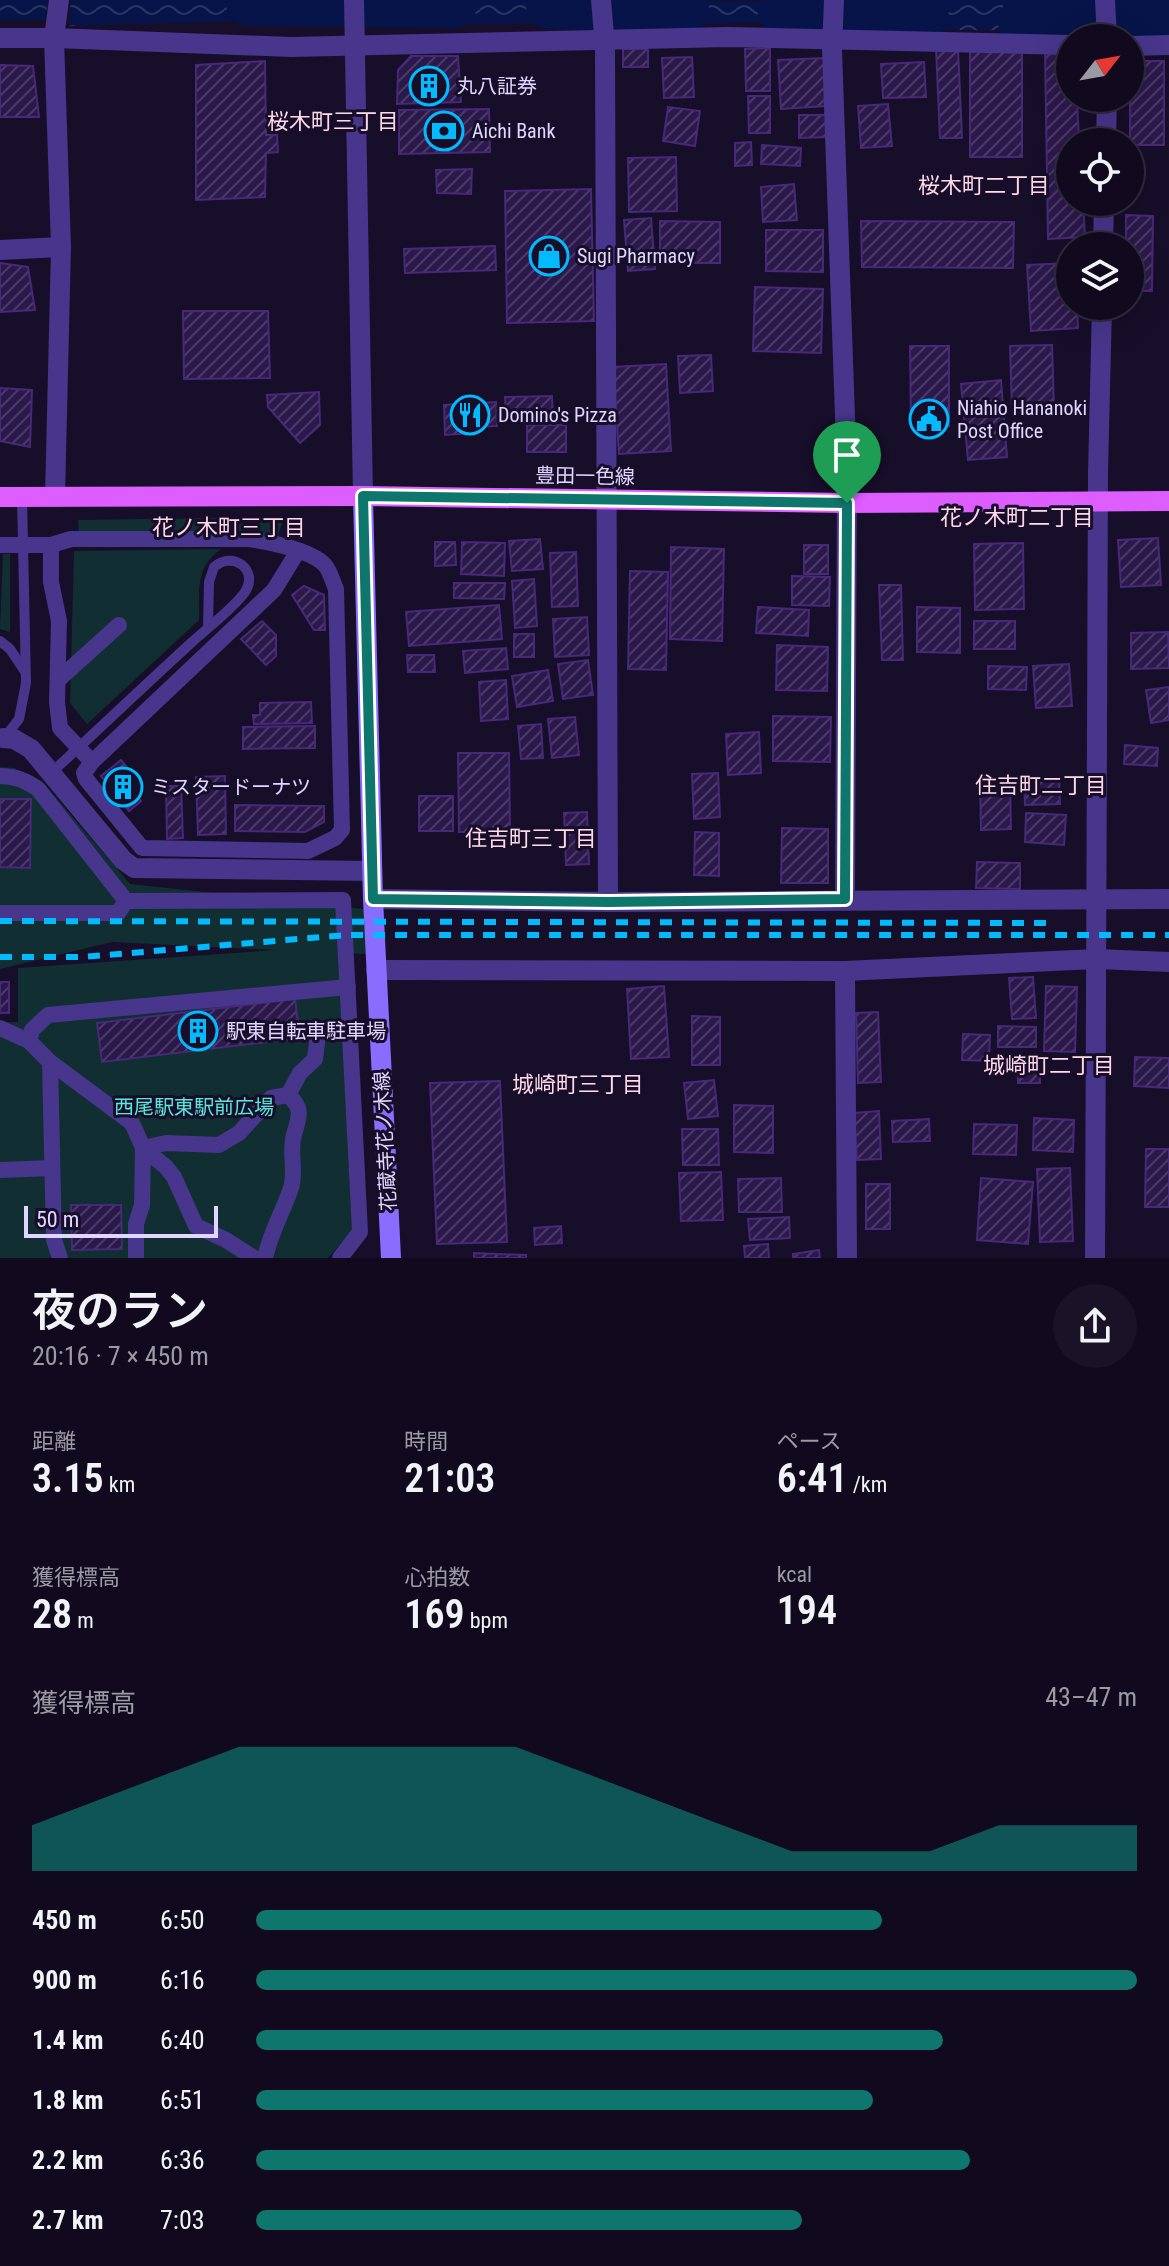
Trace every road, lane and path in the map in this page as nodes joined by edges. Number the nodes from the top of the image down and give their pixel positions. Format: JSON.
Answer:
{"nodes":[{"id":1,"x":59,"y":0,"type":"edge"},
{"id":2,"x":354,"y":0,"type":"edge"},
{"id":3,"x":601,"y":0,"type":"edge"},
{"id":4,"x":834,"y":0,"type":"edge"},
{"id":5,"x":1105,"y":0,"type":"edge"},
{"id":6,"x":1106,"y":24,"type":"edge"},
{"id":7,"x":354,"y":34,"type":"junction"},
{"id":8,"x":0,"y":38,"type":"edge"},
{"id":9,"x":54,"y":38,"type":"junction"},
{"id":10,"x":1056,"y":45,"type":"edge"},
{"id":11,"x":1169,"y":45,"type":"edge"},
{"id":12,"x":1144,"y":46,"type":"edge"},
{"id":13,"x":61,"y":247,"type":"junction"},
{"id":14,"x":0,"y":250,"type":"edge"},
{"id":15,"x":1102,"y":320,"type":"edge"},
{"id":16,"x":363,"y":496,"type":"junction"},
{"id":17,"x":0,"y":497,"type":"edge"},
{"id":18,"x":22,"y":497,"type":"junction"},
{"id":19,"x":55,"y":497,"type":"junction"},
{"id":20,"x":607,"y":500,"type":"junction"},
{"id":21,"x":1098,"y":500,"type":"junction"},
{"id":22,"x":1169,"y":501,"type":"edge"},
{"id":23,"x":847,"y":503,"type":"junction"},
{"id":24,"x":0,"y":545,"type":"edge"},
{"id":25,"x":23,"y":545,"type":"junction"},
{"id":26,"x":51,"y":545,"type":"junction"},
{"id":27,"x":298,"y":551,"type":"junction"},
{"id":28,"x":119,"y":625,"type":"dead end"},
{"id":29,"x":208,"y":627,"type":"junction"},
{"id":30,"x":0,"y":641,"type":"edge"},
{"id":31,"x":26,"y":674,"type":"junction"},
{"id":32,"x":58,"y":680,"type":"junction"},
{"id":33,"x":2,"y":739,"type":"edge"},
{"id":34,"x":78,"y":748,"type":"junction"},
{"id":35,"x":92,"y":762,"type":"junction"},
{"id":36,"x":51,"y":773,"type":"junction"},
{"id":37,"x":0,"y":776,"type":"edge"},
{"id":38,"x":372,"y":871,"type":"junction"},
{"id":39,"x":1097,"y":898,"type":"junction"},
{"id":40,"x":373,"y":899,"type":"junction"},
{"id":41,"x":845,"y":899,"type":"junction"},
{"id":42,"x":1169,"y":899,"type":"edge"},
{"id":43,"x":126,"y":901,"type":"junction"},
{"id":44,"x":608,"y":902,"type":"junction"},
{"id":45,"x":0,"y":913,"type":"edge"},
{"id":46,"x":1096,"y":959,"type":"junction"},
{"id":47,"x":1169,"y":962,"type":"edge"},
{"id":48,"x":376,"y":970,"type":"junction"},
{"id":49,"x":845,"y":971,"type":"junction"},
{"id":50,"x":348,"y":987,"type":"junction"},
{"id":51,"x":0,"y":1028,"type":"edge"},
{"id":52,"x":350,"y":1032,"type":"junction"},
{"id":53,"x":29,"y":1041,"type":"junction"},
{"id":54,"x":50,"y":1062,"type":"junction"},
{"id":55,"x":288,"y":1095,"type":"junction"},
{"id":56,"x":143,"y":1148,"type":"junction"},
{"id":57,"x":52,"y":1168,"type":"junction"},
{"id":58,"x":0,"y":1170,"type":"edge"},
{"id":59,"x":60,"y":1258,"type":"edge"},
{"id":60,"x":136,"y":1258,"type":"edge"},
{"id":61,"x":254,"y":1258,"type":"edge"},
{"id":62,"x":265,"y":1258,"type":"edge"},
{"id":63,"x":340,"y":1258,"type":"edge"},
{"id":64,"x":391,"y":1258,"type":"edge"},
{"id":65,"x":847,"y":1258,"type":"edge"},
{"id":66,"x":1095,"y":1258,"type":"edge"}],
"edges":[{"from":1,"to":9,"type":"street"},
{"from":2,"to":7,"type":"street"},
{"from":3,"to":20,"type":"street","bridge":true},
{"from":4,"to":23,"type":"street","bridge":true},
{"from":5,"to":6,"type":"street"},
{"from":7,"to":9,"type":"street"},
{"from":7,"to":10,"type":"street"},
{"from":7,"to":16,"type":"street"},
{"from":8,"to":9,"type":"street"},
{"from":9,"to":13,"type":"street"},
{"from":11,"to":12,"type":"street"},
{"from":13,"to":14,"type":"street"},
{"from":13,"to":19,"type":"street"},
{"from":15,"to":21,"type":"street"},
{"from":16,"to":19,"type":"main road","name":"豊田一色線"},
{"from":16,"to":20,"type":"main road","name":"豊田一色線"},
{"from":16,"to":38,"type":"main road","name":"花蔵寺花ノ木線"},
{"from":17,"to":18,"type":"main road","name":"豊田一色線"},
{"from":18,"to":19,"type":"main road","name":"豊田一色線"},
{"from":18,"to":25,"type":"lane"},
{"from":20,"to":23,"type":"main road","name":"豊田一色線"},
{"from":20,"to":44,"type":"street"},
{"from":21,"to":22,"type":"main road","name":"豊田一色線"},
{"from":21,"to":23,"type":"main road","name":"豊田一色線"},
{"from":21,"to":39,"type":"street"},
{"from":23,"to":41,"type":"street"},
{"from":24,"to":25,"type":"street"},
{"from":25,"to":26,"type":"street"},
{"from":25,"to":31,"type":"lane"},
{"from":26,"to":27,"type":"street"},
{"from":26,"to":32,"type":"street"},
{"from":27,"to":35,"type":"street"},
{"from":27,"to":35,"type":"street"},
{"from":28,"to":32,"type":"street"},
{"from":29,"to":29,"type":"lane"},
{"from":29,"to":34,"type":"lane"},
{"from":30,"to":31,"type":"lane"},
{"from":31,"to":33,"type":"lane"},
{"from":32,"to":34,"type":"street"},
{"from":33,"to":36,"type":"street"},
{"from":34,"to":35,"type":"street"},
{"from":34,"to":36,"type":"lane"},
{"from":36,"to":38,"type":"street"},
{"from":37,"to":43,"type":"street"},
{"from":38,"to":40,"type":"main road","name":"花蔵寺花ノ木線"},
{"from":39,"to":41,"type":"street"},
{"from":39,"to":42,"type":"street"},
{"from":39,"to":46,"type":"street"},
{"from":40,"to":44,"type":"street"},
{"from":40,"to":48,"type":"main road","name":"花蔵寺花ノ木線"},
{"from":41,"to":44,"type":"street"},
{"from":43,"to":45,"type":"street"},
{"from":43,"to":50,"type":"street"},
{"from":46,"to":47,"type":"street"},
{"from":46,"to":49,"type":"street"},
{"from":46,"to":66,"type":"street"},
{"from":48,"to":49,"type":"street"},
{"from":48,"to":64,"type":"main road","name":"花蔵寺花ノ木線"},
{"from":49,"to":65,"type":"street"},
{"from":50,"to":52,"type":"street"},
{"from":50,"to":53,"type":"street"},
{"from":51,"to":53,"type":"street"},
{"from":52,"to":55,"type":"street"},
{"from":52,"to":63,"type":"street"},
{"from":53,"to":54,"type":"street"},
{"from":54,"to":56,"type":"street"},
{"from":54,"to":57,"type":"street"},
{"from":55,"to":56,"type":"street"},
{"from":55,"to":62,"type":"street"},
{"from":56,"to":60,"type":"street"},
{"from":56,"to":61,"type":"street"},
{"from":57,"to":58,"type":"street"},
{"from":57,"to":59,"type":"street"}]}
